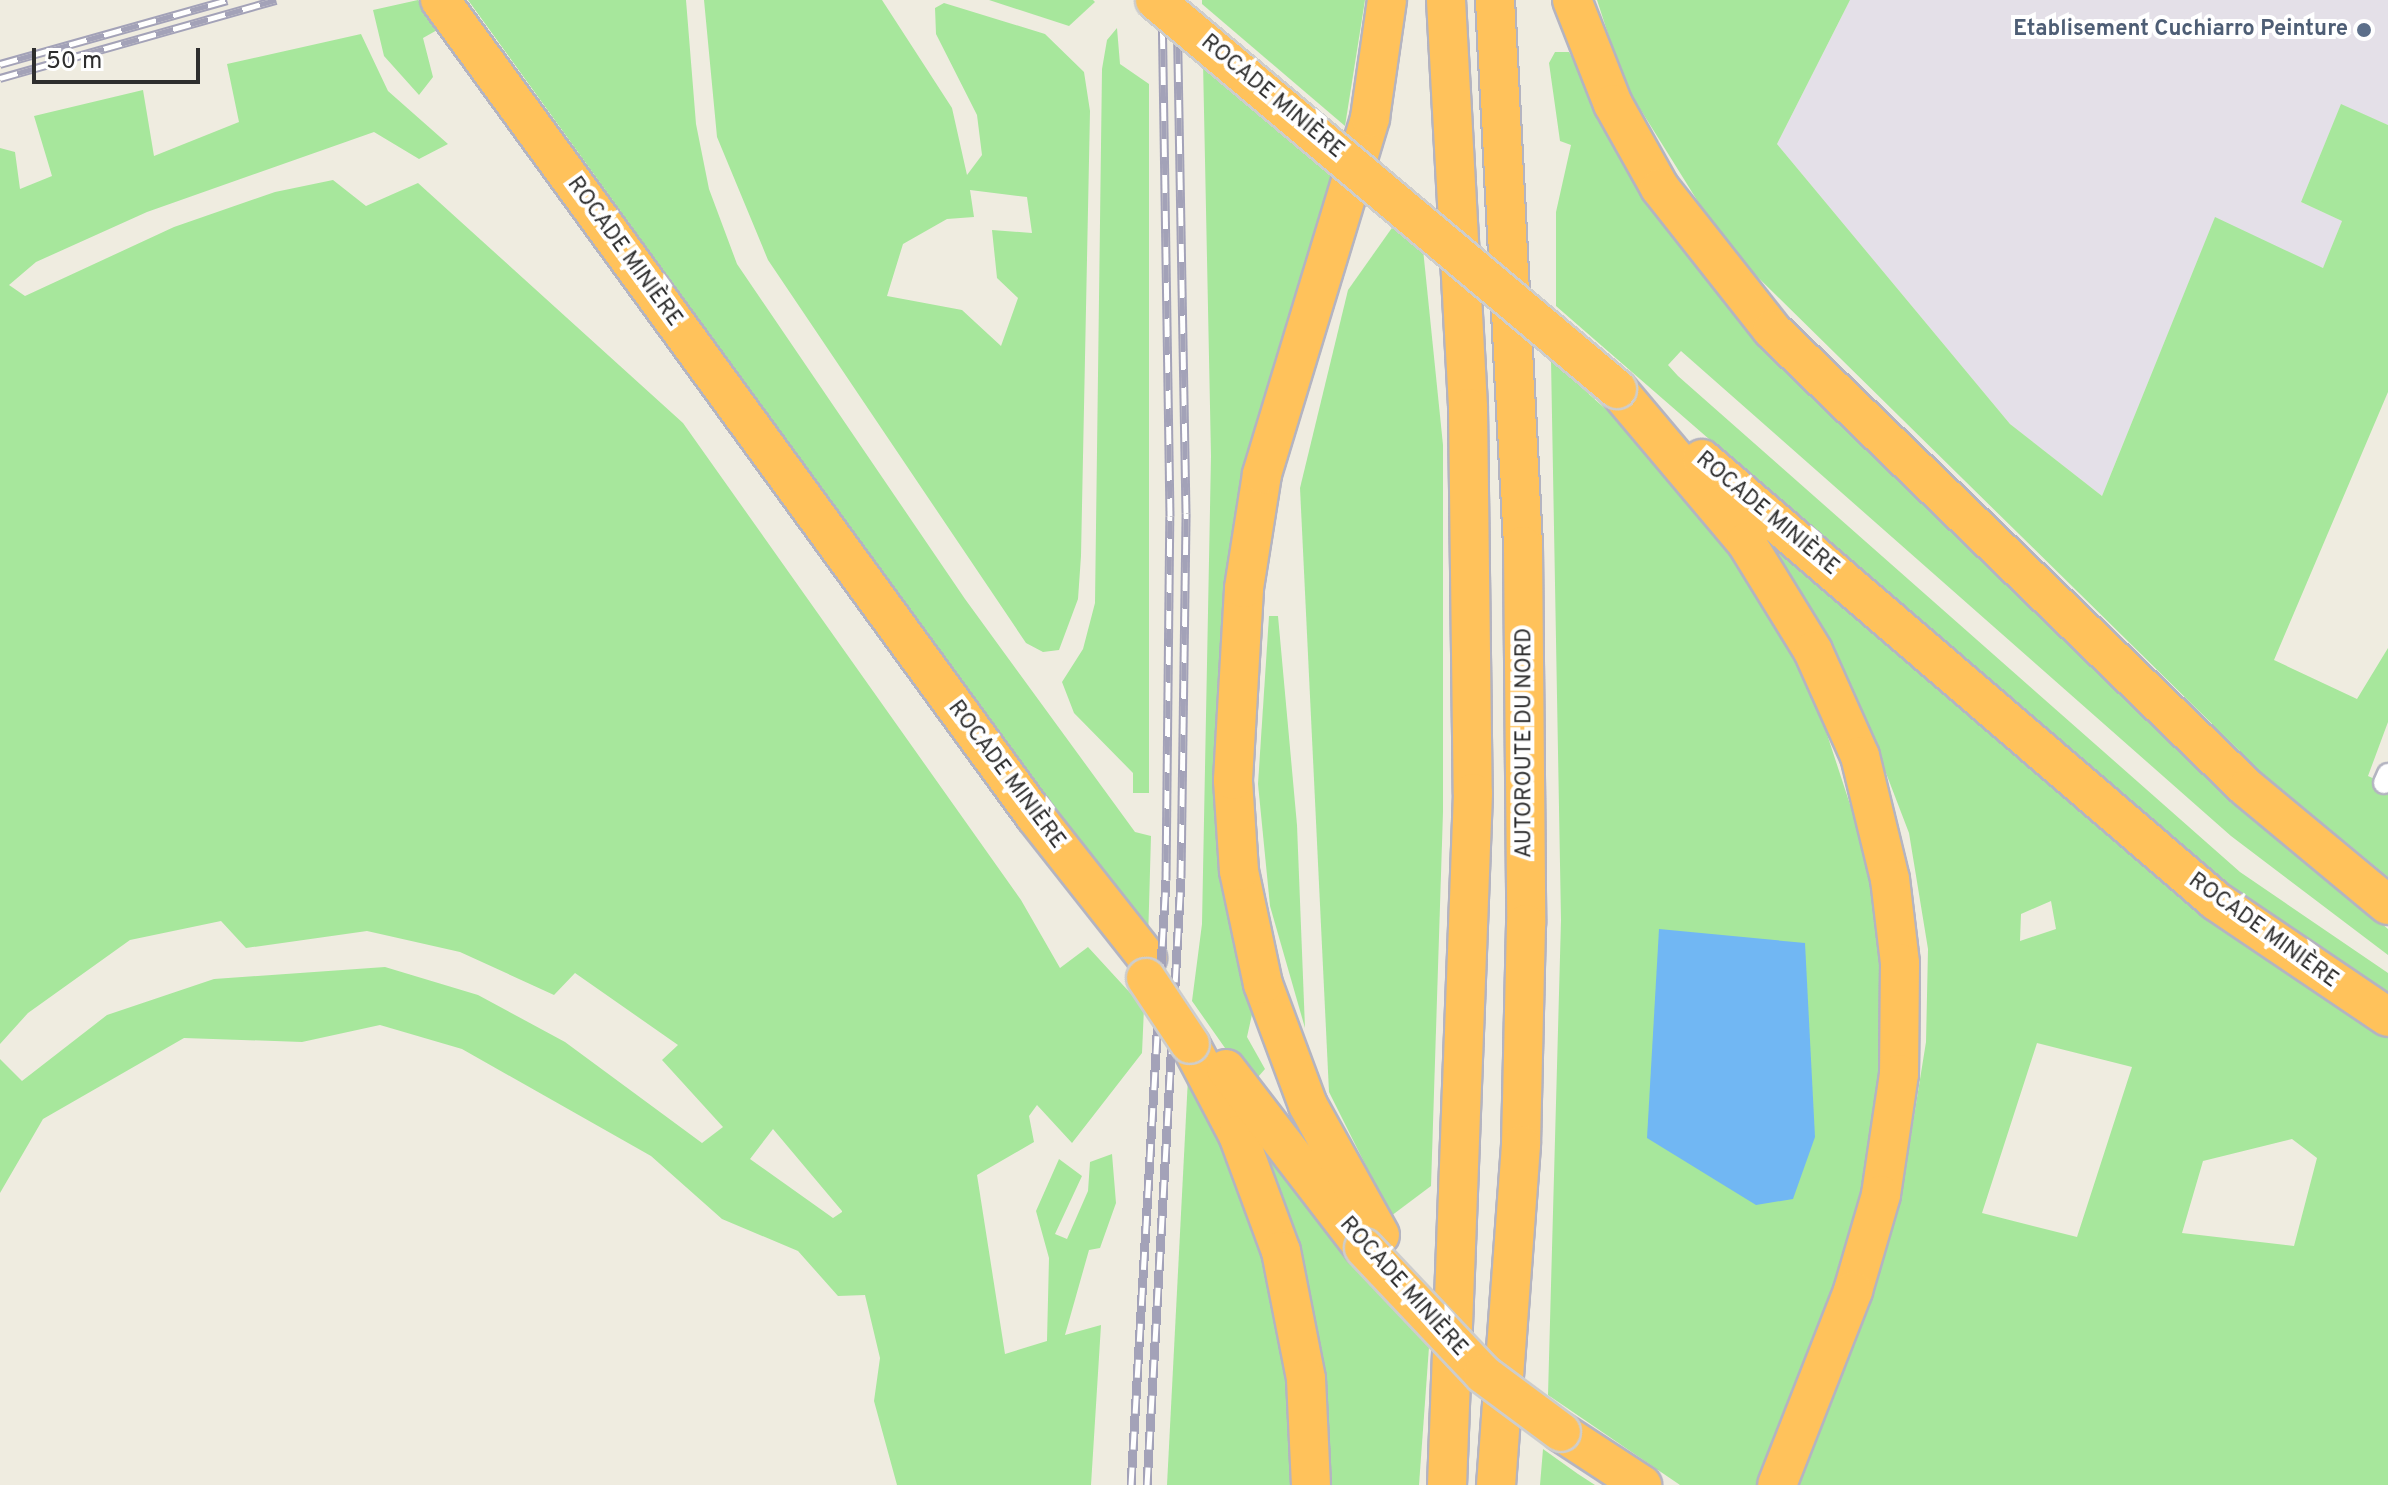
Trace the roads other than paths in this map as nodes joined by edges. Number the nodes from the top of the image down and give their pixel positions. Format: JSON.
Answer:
{"nodes":[{"id":1,"x":1155,"y":0,"type":"edge"},
{"id":2,"x":1387,"y":0,"type":"edge"},
{"id":3,"x":1446,"y":0,"type":"edge"},
{"id":4,"x":1495,"y":0,"type":"edge"},
{"id":5,"x":1572,"y":0,"type":"edge"},
{"id":6,"x":449,"y":12,"type":"edge"},
{"id":7,"x":1617,"y":389,"type":"junction"},
{"id":8,"x":2388,"y":905,"type":"edge"},
{"id":9,"x":2388,"y":1017,"type":"edge"},
{"id":10,"x":1191,"y":1032,"type":"junction"},
{"id":11,"x":1372,"y":1241,"type":"junction"},
{"id":12,"x":1507,"y":1370,"type":"junction"},
{"id":13,"x":1311,"y":1485,"type":"edge"},
{"id":14,"x":1447,"y":1485,"type":"edge"},
{"id":15,"x":1496,"y":1485,"type":"edge"},
{"id":16,"x":1518,"y":1485,"type":"edge"},
{"id":17,"x":1642,"y":1485,"type":"edge"},
{"id":18,"x":1777,"y":1485,"type":"edge"}],
"edges":[{"from":1,"to":7,"type":"highway","name":"ROCADE MINIÈRE","bridge":true},
{"from":2,"to":11,"type":"highway"},
{"from":3,"to":14,"type":"highway"},
{"from":4,"to":12,"type":"highway","name":"AUTOROUTE DU NORD"},
{"from":5,"to":8,"type":"highway"},
{"from":6,"to":10,"type":"highway","name":"ROCADE MINIÈRE"},
{"from":7,"to":9,"type":"highway","name":"ROCADE MINIÈRE"},
{"from":7,"to":18,"type":"highway"},
{"from":10,"to":11,"type":"highway","name":"ROCADE MINIÈRE"},
{"from":10,"to":13,"type":"highway"},
{"from":11,"to":17,"type":"highway","name":"ROCADE MINIÈRE","bridge":true},
{"from":12,"to":15,"type":"highway","name":"AUTOROUTE DU NORD"},
{"from":12,"to":16,"type":"highway"}]}
